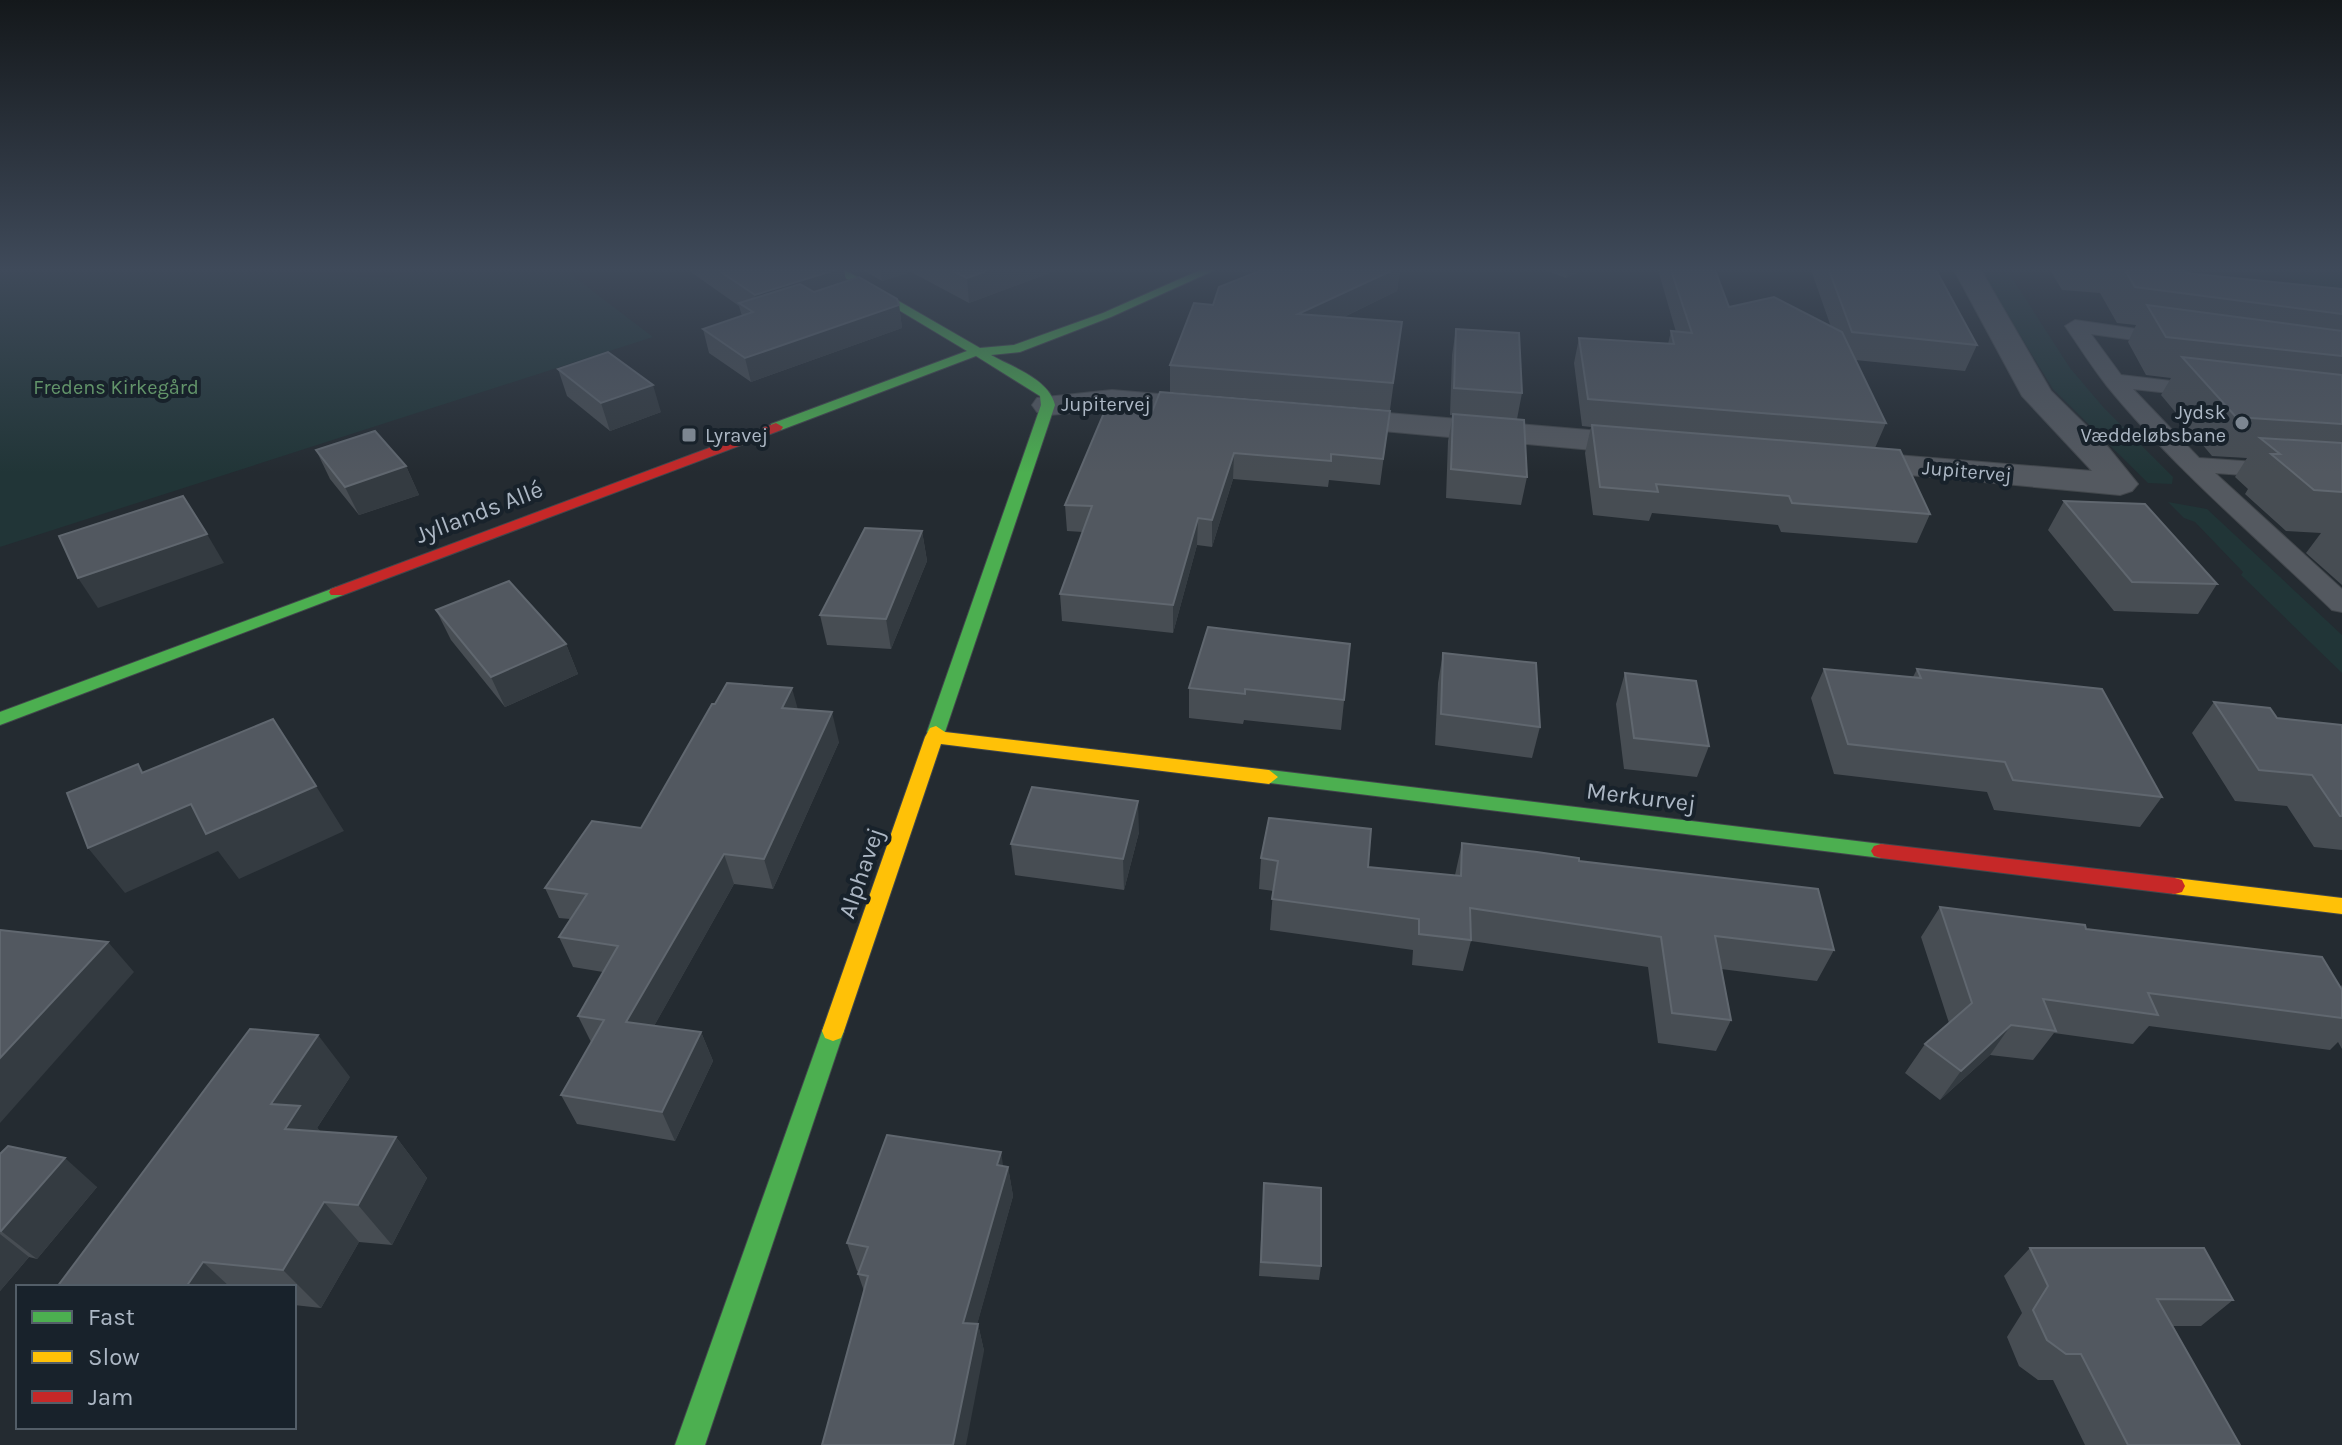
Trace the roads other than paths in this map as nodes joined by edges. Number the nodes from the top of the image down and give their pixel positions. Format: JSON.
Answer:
{"nodes":[{"id":1,"x":951,"y":337,"type":"edge"},
{"id":2,"x":985,"y":337,"type":"edge"},
{"id":3,"x":1047,"y":337,"type":"edge"},
{"id":4,"x":2005,"y":337,"type":"edge"},
{"id":5,"x":2083,"y":337,"type":"edge"},
{"id":6,"x":2159,"y":337,"type":"edge"},
{"id":7,"x":2185,"y":341,"type":"edge"},
{"id":8,"x":976,"y":352,"type":"junction"},
{"id":9,"x":2114,"y":381,"type":"junction"},
{"id":10,"x":2221,"y":393,"type":"edge"},
{"id":11,"x":1048,"y":405,"type":"junction"},
{"id":12,"x":1253,"y":412,"type":"edge"},
{"id":13,"x":1301,"y":416,"type":"edge"},
{"id":14,"x":1679,"y":447,"type":"edge"},
{"id":15,"x":1821,"y":459,"type":"edge"},
{"id":16,"x":2194,"y":465,"type":"junction"},
{"id":17,"x":2342,"y":475,"type":"edge"},
{"id":18,"x":2277,"y":541,"type":"junction"},
{"id":19,"x":2316,"y":543,"type":"dead end"},
{"id":20,"x":2342,"y":604,"type":"edge"},
{"id":21,"x":0,"y":719,"type":"edge"},
{"id":22,"x":934,"y":737,"type":"junction"},
{"id":23,"x":2342,"y":906,"type":"edge"},
{"id":24,"x":690,"y":1445,"type":"edge"}],
"edges":[{"from":1,"to":8,"type":"street"},
{"from":2,"to":8,"type":"street","name":"Jyllands Allé"},
{"from":3,"to":8,"type":"street","name":"Jyllands Allé"},
{"from":4,"to":15,"type":"street","name":"Jupitervej"},
{"from":5,"to":9,"type":"lane"},
{"from":6,"to":7,"type":"lane"},
{"from":8,"to":11,"type":"street"},
{"from":8,"to":21,"type":"street","name":"Jyllands Allé"},
{"from":9,"to":10,"type":"lane"},
{"from":9,"to":16,"type":"lane"},
{"from":11,"to":12,"type":"street","name":"Jupitervej"},
{"from":11,"to":22,"type":"street","name":"Alphavej"},
{"from":13,"to":14,"type":"street"},
{"from":16,"to":17,"type":"lane"},
{"from":16,"to":18,"type":"lane"},
{"from":18,"to":19,"type":"lane"},
{"from":18,"to":20,"type":"lane"},
{"from":22,"to":23,"type":"street","name":"Merkurvej"},
{"from":22,"to":24,"type":"street","name":"Alphavej"}]}
